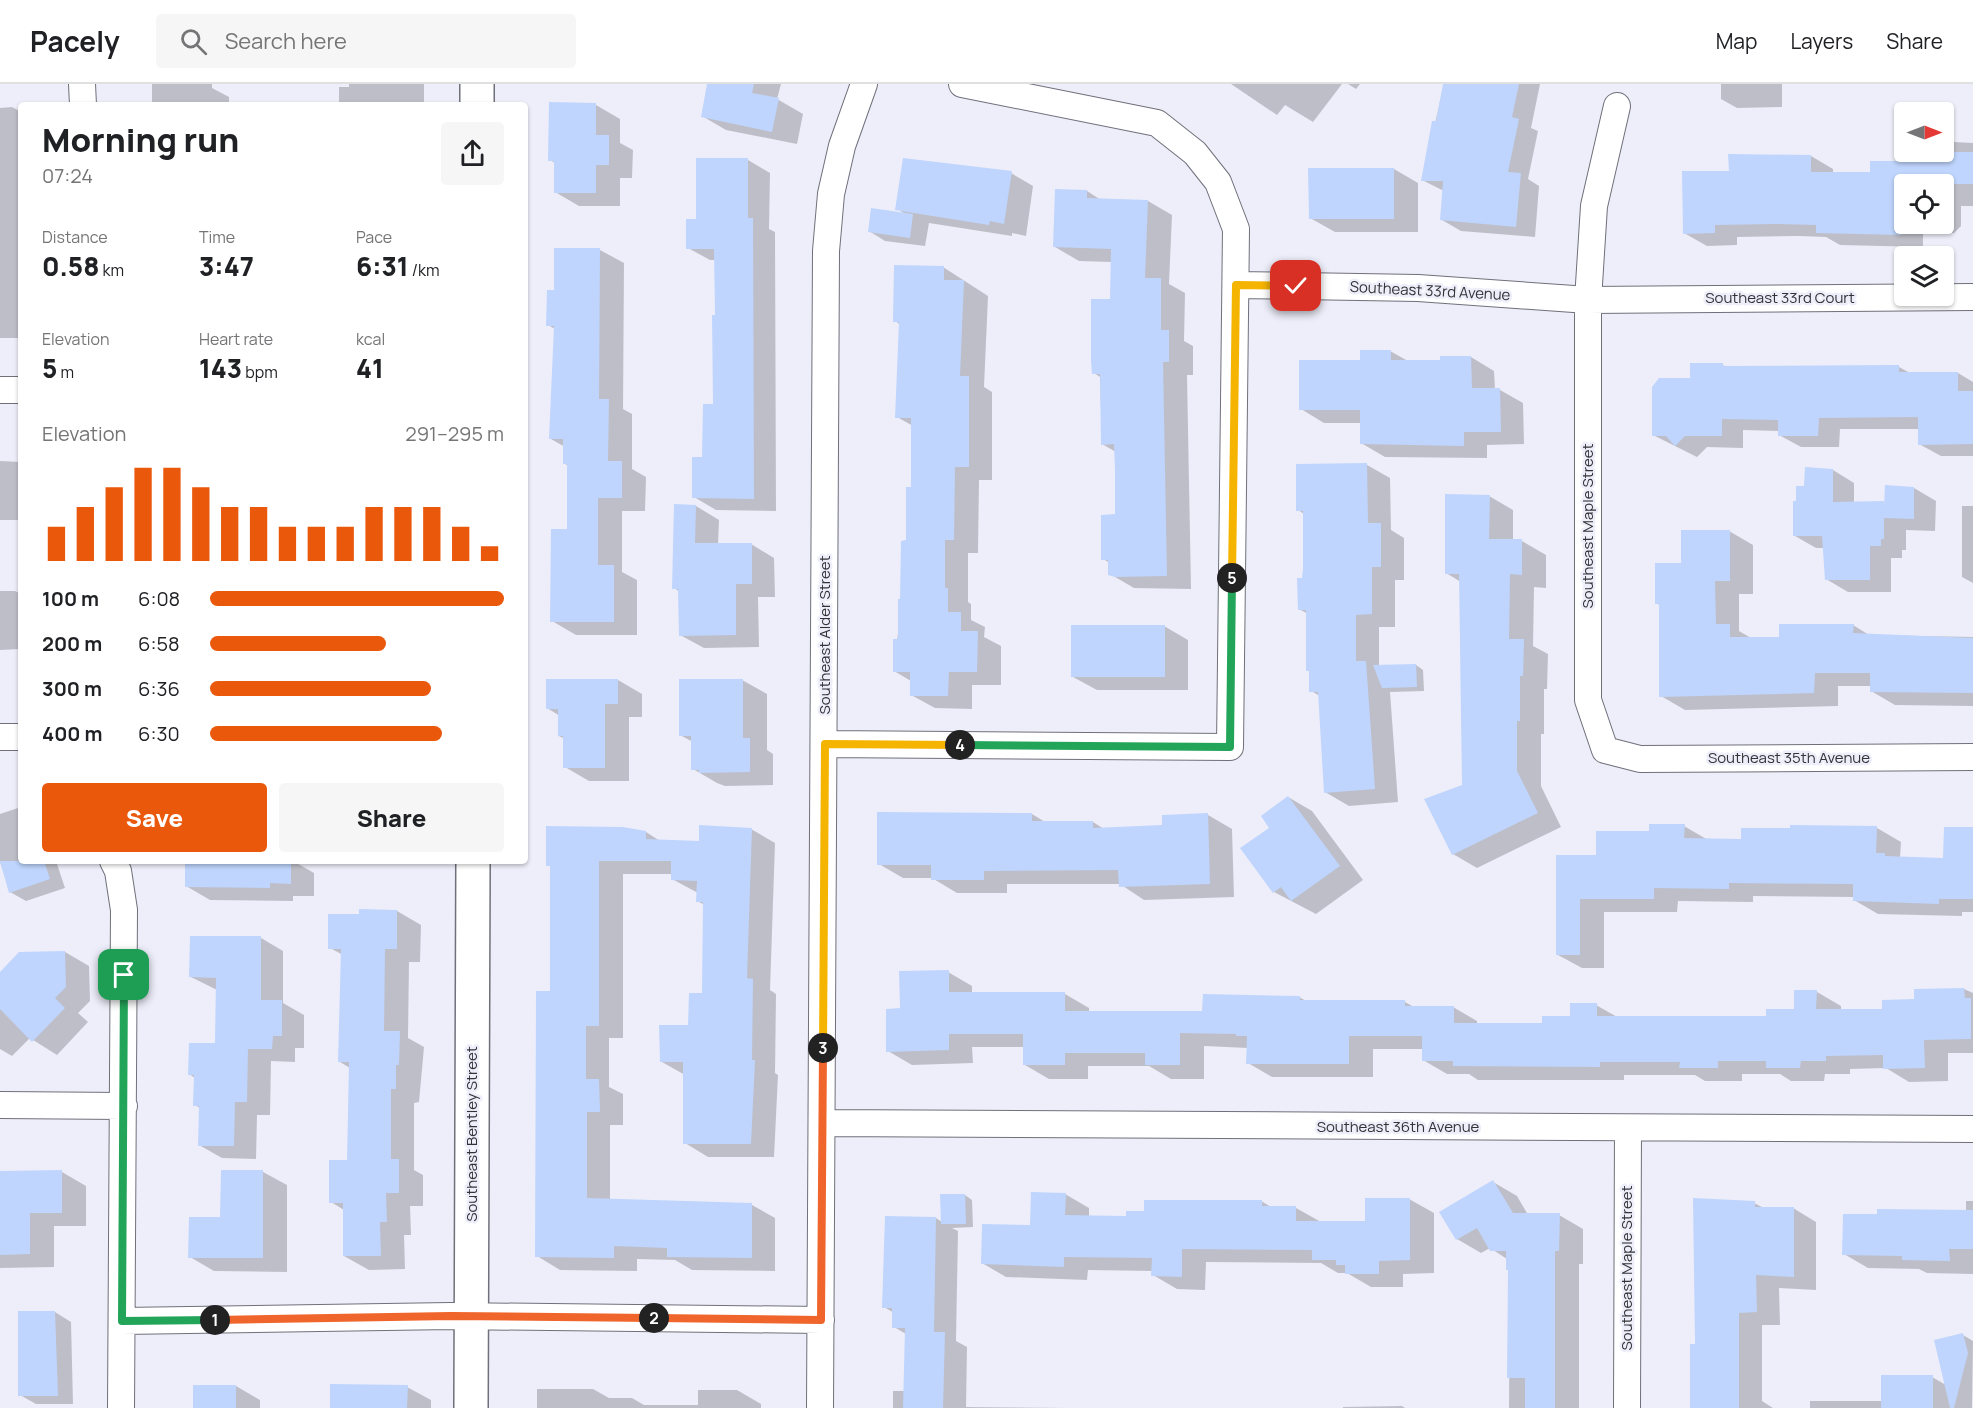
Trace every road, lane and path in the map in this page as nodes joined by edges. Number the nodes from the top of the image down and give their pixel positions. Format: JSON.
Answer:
{"nodes":[{"id":1,"x":82,"y":84,"type":"edge"},
{"id":2,"x":477,"y":84,"type":"edge"},
{"id":3,"x":864,"y":84,"type":"edge"},
{"id":4,"x":962,"y":84,"type":"edge"},
{"id":5,"x":83,"y":102,"type":"edge"},
{"id":6,"x":477,"y":102,"type":"edge"},
{"id":7,"x":1617,"y":106,"type":"dead end"},
{"id":8,"x":1236,"y":285,"type":"junction"},
{"id":9,"x":1973,"y":297,"type":"edge"},
{"id":10,"x":1588,"y":300,"type":"junction"},
{"id":11,"x":0,"y":390,"type":"edge"},
{"id":12,"x":18,"y":390,"type":"edge"},
{"id":13,"x":0,"y":737,"type":"edge"},
{"id":14,"x":18,"y":737,"type":"edge"},
{"id":15,"x":825,"y":744,"type":"junction"},
{"id":16,"x":1605,"y":750,"type":"joint"},
{"id":17,"x":1973,"y":757,"type":"edge"},
{"id":18,"x":114,"y":864,"type":"edge"},
{"id":19,"x":473,"y":864,"type":"edge"},
{"id":20,"x":0,"y":1105,"type":"edge"},
{"id":21,"x":124,"y":1106,"type":"junction"},
{"id":22,"x":823,"y":1123,"type":"junction"},
{"id":23,"x":1628,"y":1128,"type":"junction"},
{"id":24,"x":1973,"y":1129,"type":"edge"},
{"id":25,"x":471,"y":1316,"type":"junction"},
{"id":26,"x":821,"y":1320,"type":"junction"},
{"id":27,"x":122,"y":1321,"type":"junction"},
{"id":28,"x":121,"y":1408,"type":"edge"},
{"id":29,"x":471,"y":1408,"type":"edge"},
{"id":30,"x":820,"y":1408,"type":"edge"},
{"id":31,"x":1627,"y":1408,"type":"edge"}],
"edges":[{"from":1,"to":5,"type":"street"},
{"from":2,"to":6,"type":"street"},
{"from":3,"to":15,"type":"street","name":"Southeast Alder Street"},
{"from":4,"to":8,"type":"street"},
{"from":7,"to":10,"type":"street","name":"Southeast Maple Street"},
{"from":8,"to":10,"type":"street","name":"Southeast 33rd Avenue"},
{"from":8,"to":15,"type":"street"},
{"from":9,"to":10,"type":"street","name":"Southeast 33rd Court"},
{"from":10,"to":16,"type":"street","name":"Southeast Maple Street"},
{"from":11,"to":12,"type":"street"},
{"from":13,"to":14,"type":"street"},
{"from":15,"to":22,"type":"street","name":"Southeast Alder Street"},
{"from":16,"to":17,"type":"street","name":"Southeast 35th Avenue"},
{"from":18,"to":21,"type":"street"},
{"from":19,"to":25,"type":"street","name":"Southeast Bentley Street"},
{"from":20,"to":21,"type":"street"},
{"from":21,"to":27,"type":"street"},
{"from":22,"to":23,"type":"street","name":"Southeast 36th Avenue"},
{"from":22,"to":26,"type":"street","name":"Southeast Alder Street"},
{"from":23,"to":24,"type":"street","name":"Southeast 36th Avenue"},
{"from":23,"to":31,"type":"street","name":"Southeast Maple Street"},
{"from":25,"to":26,"type":"street"},
{"from":25,"to":27,"type":"street"},
{"from":25,"to":29,"type":"street","name":"Southeast Bentley Street"},
{"from":26,"to":30,"type":"street","name":"Southeast Alder Street"},
{"from":27,"to":28,"type":"street"}]}
